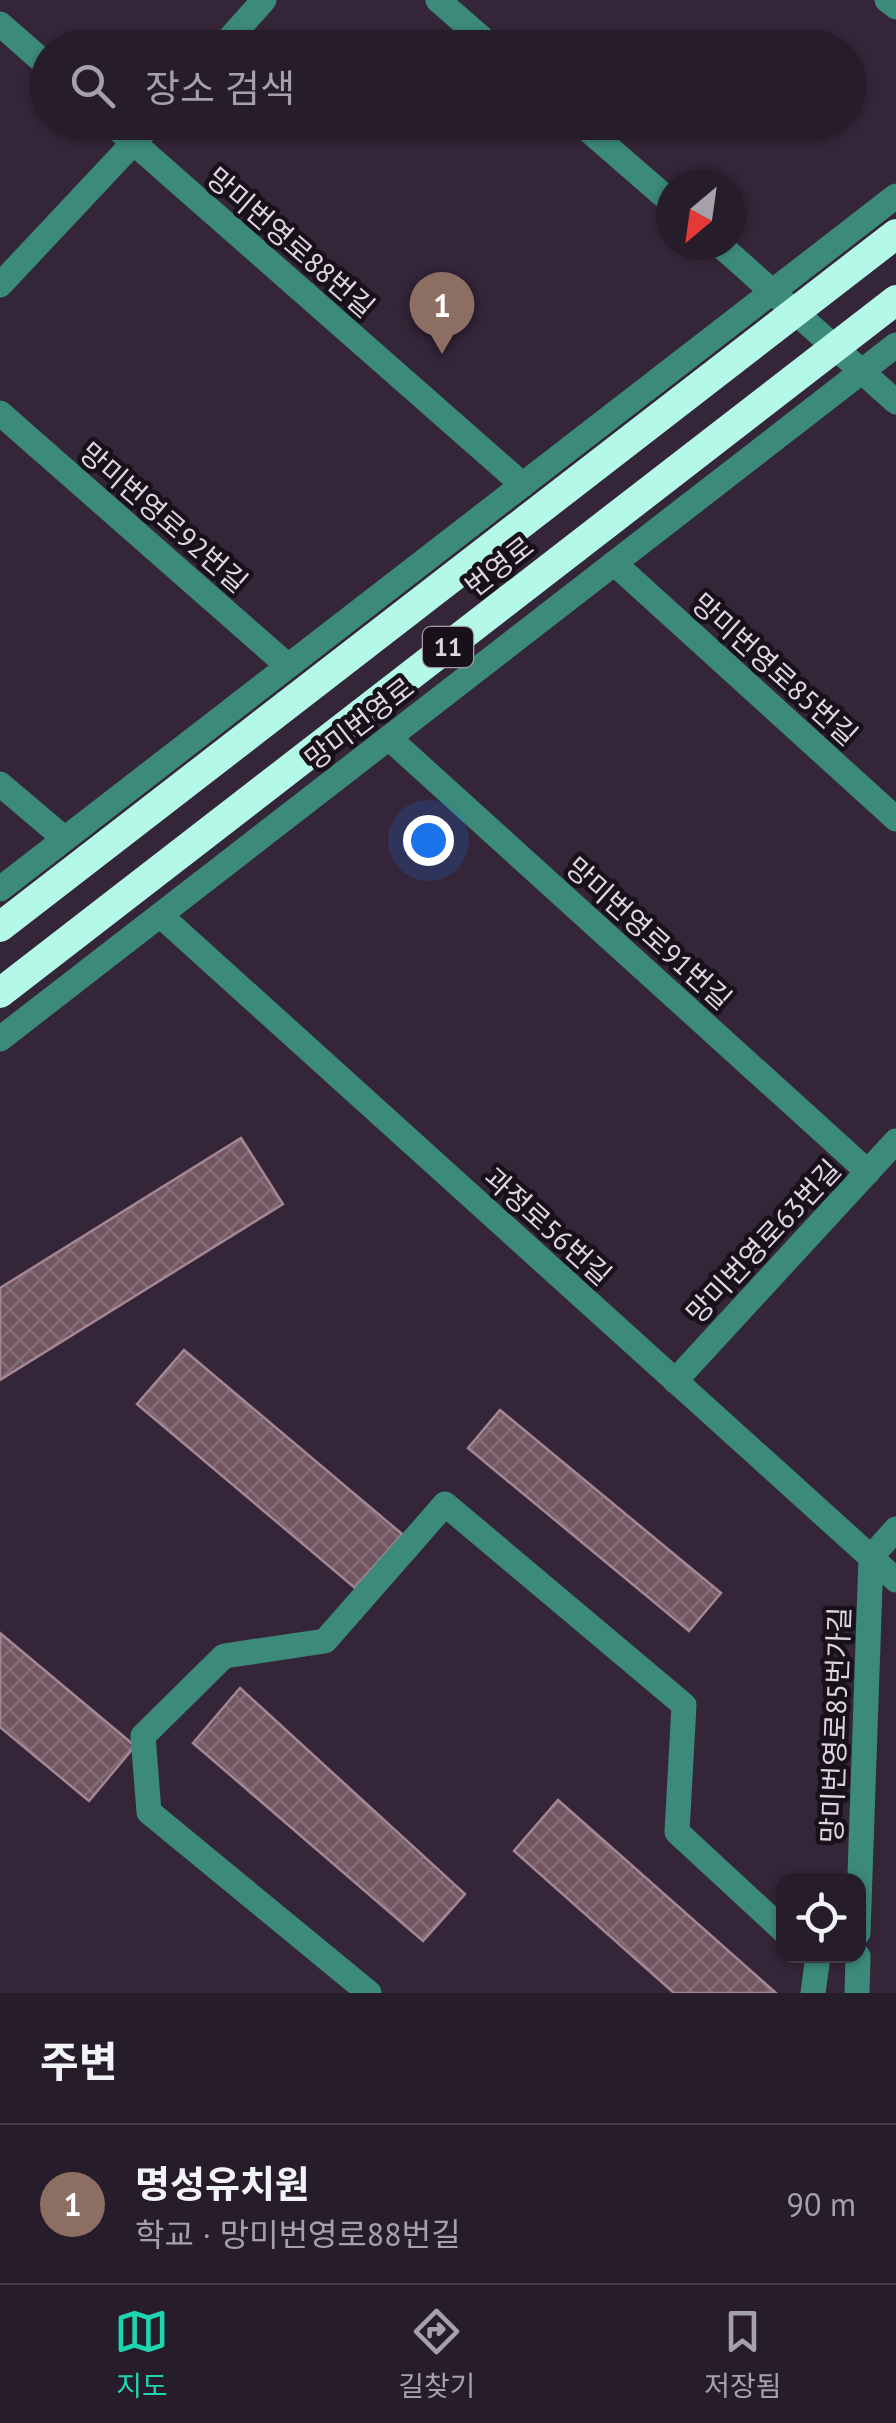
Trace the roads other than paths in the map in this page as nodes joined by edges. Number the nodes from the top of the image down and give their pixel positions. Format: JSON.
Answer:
{"nodes":[{"id":1,"x":264,"y":0,"type":"edge"},
{"id":2,"x":438,"y":0,"type":"edge"},
{"id":3,"x":887,"y":0,"type":"edge"},
{"id":4,"x":896,"y":7,"type":"edge"},
{"id":5,"x":0,"y":24,"type":"edge"},
{"id":6,"x":237,"y":30,"type":"edge"},
{"id":7,"x":472,"y":30,"type":"edge"},
{"id":8,"x":30,"y":50,"type":"edge"},
{"id":9,"x":130,"y":140,"type":"edge"},
{"id":10,"x":137,"y":140,"type":"edge"},
{"id":11,"x":600,"y":140,"type":"edge"},
{"id":12,"x":134,"y":144,"type":"junction"},
{"id":13,"x":656,"y":189,"type":"edge"},
{"id":14,"x":896,"y":196,"type":"edge"},
{"id":15,"x":896,"y":234,"type":"edge"},
{"id":16,"x":737,"y":260,"type":"edge"},
{"id":17,"x":0,"y":285,"type":"edge"},
{"id":18,"x":773,"y":291,"type":"junction"},
{"id":19,"x":896,"y":300,"type":"edge"},
{"id":20,"x":896,"y":344,"type":"edge"},
{"id":21,"x":862,"y":371,"type":"junction"},
{"id":22,"x":896,"y":402,"type":"edge"},
{"id":23,"x":0,"y":412,"type":"edge"},
{"id":24,"x":523,"y":484,"type":"junction"},
{"id":25,"x":614,"y":563,"type":"junction"},
{"id":26,"x":288,"y":666,"type":"junction"},
{"id":27,"x":389,"y":738,"type":"junction"},
{"id":28,"x":0,"y":784,"type":"edge"},
{"id":29,"x":896,"y":819,"type":"edge"},
{"id":30,"x":64,"y":839,"type":"junction"},
{"id":31,"x":0,"y":889,"type":"edge"},
{"id":32,"x":160,"y":915,"type":"junction"},
{"id":33,"x":0,"y":927,"type":"edge"},
{"id":34,"x":0,"y":994,"type":"edge"},
{"id":35,"x":0,"y":1039,"type":"edge"},
{"id":36,"x":896,"y":1142,"type":"edge"},
{"id":37,"x":868,"y":1172,"type":"junction"},
{"id":38,"x":675,"y":1381,"type":"junction"},
{"id":39,"x":896,"y":1529,"type":"edge"},
{"id":40,"x":870,"y":1557,"type":"junction"},
{"id":41,"x":896,"y":1580,"type":"edge"},
{"id":42,"x":860,"y":1873,"type":"edge"},
{"id":43,"x":776,"y":1925,"type":"edge"},
{"id":44,"x":817,"y":1963,"type":"edge"},
{"id":45,"x":858,"y":1963,"type":"edge"},
{"id":46,"x":369,"y":1993,"type":"edge"},
{"id":47,"x":812,"y":1993,"type":"edge"},
{"id":48,"x":856,"y":1993,"type":"edge"}],
"edges":[{"from":1,"to":6,"type":"street"},
{"from":2,"to":7,"type":"street"},
{"from":3,"to":4,"type":"street"},
{"from":5,"to":8,"type":"street"},
{"from":9,"to":12,"type":"street","name":"망미번영로88번길"},
{"from":10,"to":12,"type":"street"},
{"from":11,"to":13,"type":"street"},
{"from":12,"to":17,"type":"street"},
{"from":12,"to":24,"type":"street","name":"망미번영로88번길"},
{"from":14,"to":18,"type":"street"},
{"from":15,"to":33,"type":"highway","name":"번영로","number":"11","bridge":true},
{"from":16,"to":18,"type":"street"},
{"from":18,"to":21,"type":"street"},
{"from":18,"to":24,"type":"street"},
{"from":19,"to":34,"type":"highway","name":"번영로","number":"11","bridge":true},
{"from":20,"to":21,"type":"street","name":"망미번영로"},
{"from":21,"to":22,"type":"street"},
{"from":21,"to":25,"type":"street","name":"망미번영로"},
{"from":23,"to":26,"type":"street","name":"망미번영로92번길"},
{"from":24,"to":26,"type":"street"},
{"from":25,"to":27,"type":"street","name":"망미번영로"},
{"from":25,"to":29,"type":"street","name":"망미번영로85번길"},
{"from":26,"to":30,"type":"street"},
{"from":27,"to":32,"type":"street","name":"망미번영로"},
{"from":27,"to":37,"type":"street","name":"망미번영로91번길"},
{"from":28,"to":30,"type":"street"},
{"from":30,"to":31,"type":"street"},
{"from":32,"to":35,"type":"street","name":"망미번영로"},
{"from":32,"to":38,"type":"street","name":"과정로56번길"},
{"from":36,"to":37,"type":"street","name":"망미번영로63번길"},
{"from":37,"to":38,"type":"street","name":"망미번영로63번길"},
{"from":38,"to":40,"type":"street","name":"과정로56번길"},
{"from":39,"to":40,"type":"street"},
{"from":40,"to":41,"type":"street","name":"과정로56번길"},
{"from":40,"to":42,"type":"street","name":"망미번영로85번가길"},
{"from":43,"to":46,"type":"street"},
{"from":44,"to":47,"type":"street"},
{"from":45,"to":48,"type":"street"}]}
